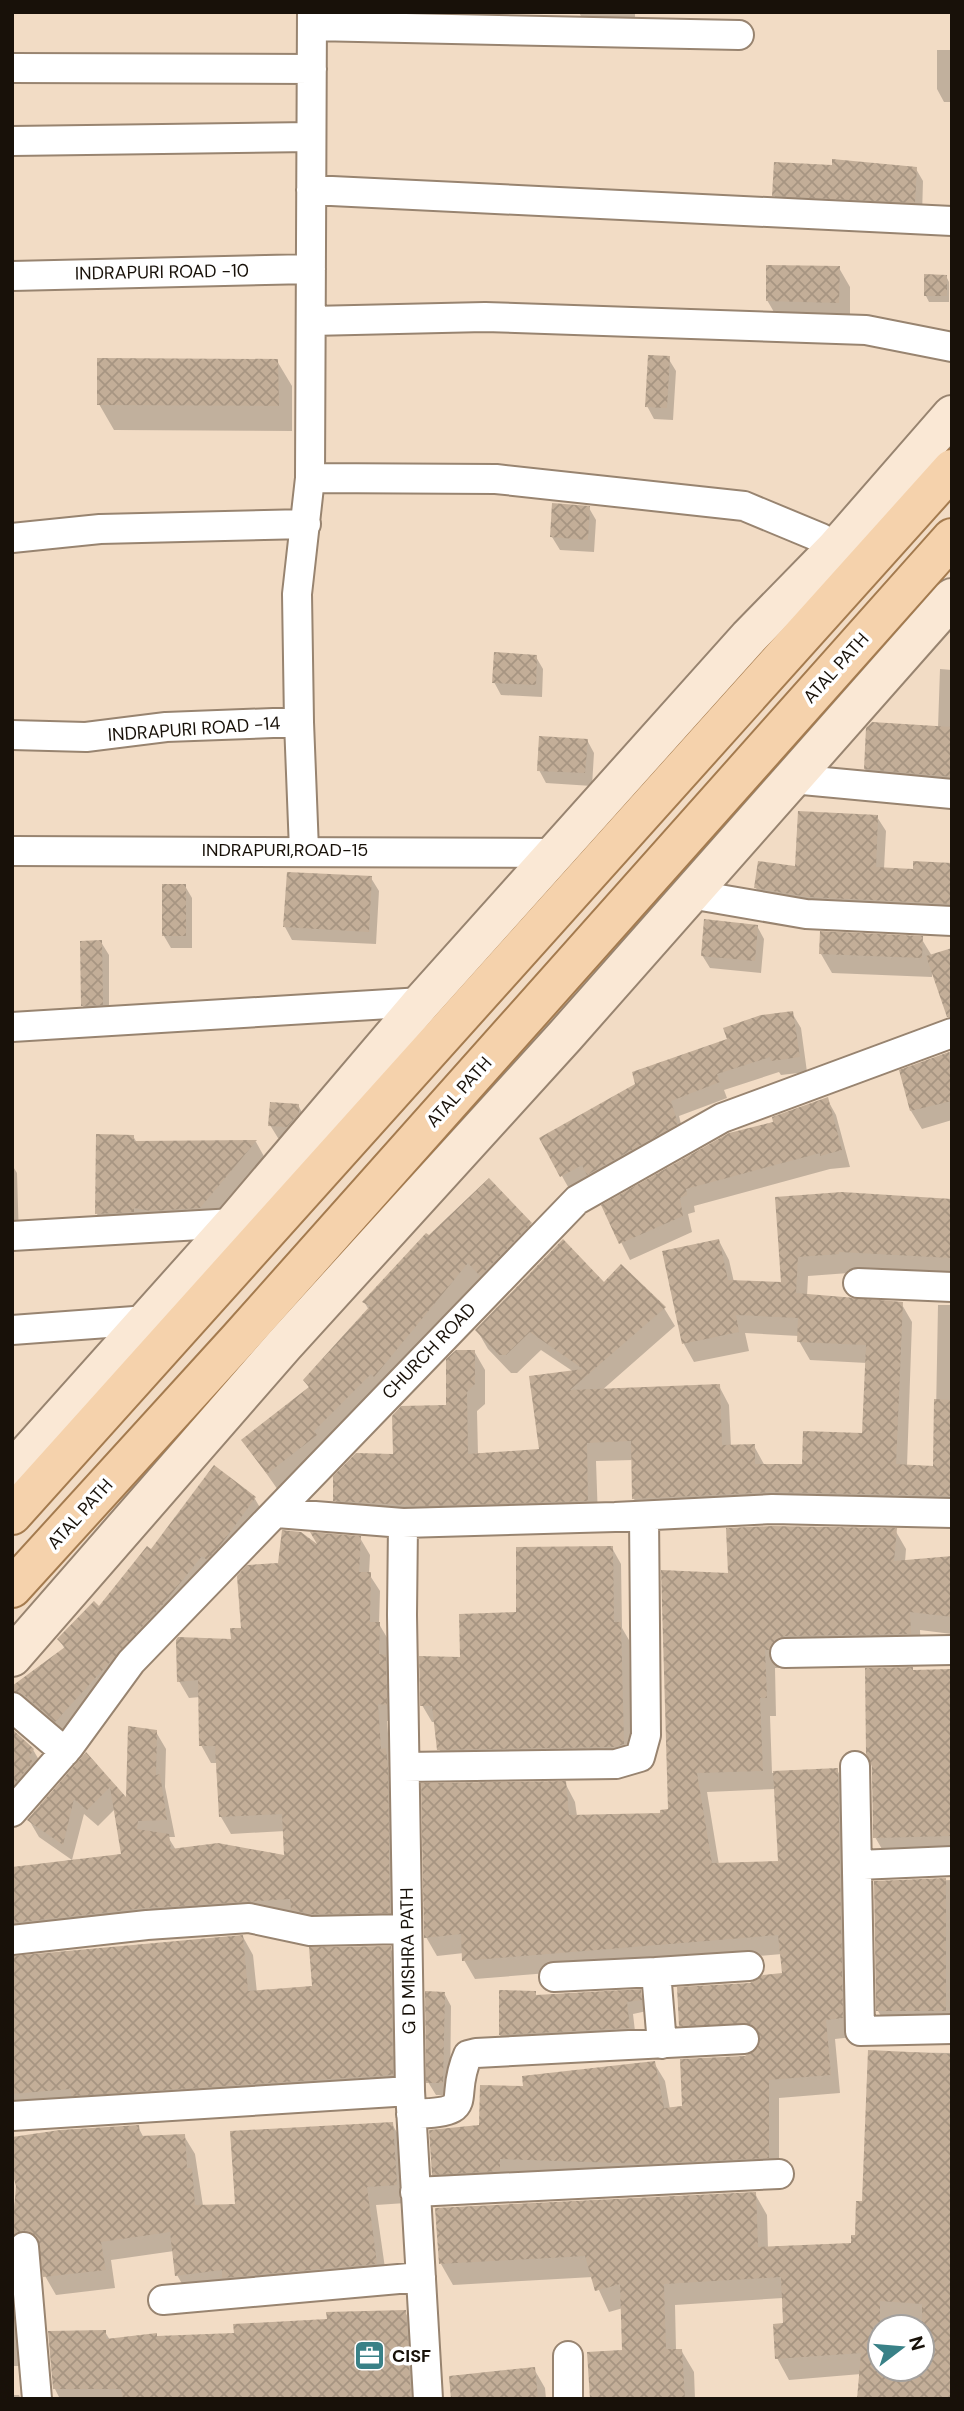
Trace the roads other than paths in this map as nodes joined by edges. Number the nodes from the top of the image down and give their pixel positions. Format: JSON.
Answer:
{"nodes":[{"id":1,"x":312,"y":19,"type":"edge"},
{"id":2,"x":739,"y":35,"type":"dead end"},
{"id":3,"x":12,"y":68,"type":"edge"},
{"id":4,"x":312,"y":69,"type":"junction"},
{"id":5,"x":311,"y":138,"type":"junction"},
{"id":6,"x":12,"y":142,"type":"edge"},
{"id":7,"x":311,"y":190,"type":"junction"},
{"id":8,"x":952,"y":221,"type":"edge"},
{"id":9,"x":311,"y":269,"type":"junction"},
{"id":10,"x":12,"y":276,"type":"edge"},
{"id":11,"x":310,"y":320,"type":"junction"},
{"id":12,"x":952,"y":347,"type":"edge"},
{"id":13,"x":952,"y":415,"type":"edge"},
{"id":14,"x":952,"y":469,"type":"edge"},
{"id":15,"x":310,"y":478,"type":"junction"},
{"id":16,"x":306,"y":524,"type":"junction"},
{"id":17,"x":12,"y":538,"type":"edge"},
{"id":18,"x":952,"y":538,"type":"edge"},
{"id":19,"x":852,"y":556,"type":"junction"},
{"id":20,"x":903,"y":593,"type":"junction"},
{"id":21,"x":944,"y":617,"type":"edge"},
{"id":22,"x":299,"y":722,"type":"junction"},
{"id":23,"x":12,"y":735,"type":"edge"},
{"id":24,"x":792,"y":779,"type":"junction"},
{"id":25,"x":952,"y":794,"type":"edge"},
{"id":26,"x":304,"y":850,"type":"junction"},
{"id":27,"x":12,"y":851,"type":"edge"},
{"id":28,"x":558,"y":853,"type":"junction"},
{"id":29,"x":690,"y":894,"type":"junction"},
{"id":30,"x":952,"y":921,"type":"edge"},
{"id":31,"x":422,"y":1002,"type":"junction"},
{"id":32,"x":12,"y":1027,"type":"edge"},
{"id":33,"x":952,"y":1033,"type":"edge"},
{"id":34,"x":234,"y":1223,"type":"junction"},
{"id":35,"x":12,"y":1236,"type":"edge"},
{"id":36,"x":858,"y":1283,"type":"dead end"},
{"id":37,"x":952,"y":1287,"type":"edge"},
{"id":38,"x":148,"y":1320,"type":"junction"},
{"id":39,"x":12,"y":1330,"type":"edge"},
{"id":40,"x":30,"y":1435,"type":"edge"},
{"id":41,"x":12,"y":1471,"type":"edge"},
{"id":42,"x":277,"y":1513,"type":"junction"},
{"id":43,"x":952,"y":1513,"type":"edge"},
{"id":44,"x":12,"y":1515,"type":"edge"},
{"id":45,"x":644,"y":1516,"type":"junction"},
{"id":46,"x":403,"y":1523,"type":"junction"},
{"id":47,"x":12,"y":1588,"type":"edge"},
{"id":48,"x":952,"y":1650,"type":"edge"},
{"id":49,"x":785,"y":1653,"type":"dead end"},
{"id":50,"x":12,"y":1657,"type":"edge"},
{"id":51,"x":12,"y":1707,"type":"edge"},
{"id":52,"x":65,"y":1752,"type":"junction"},
{"id":53,"x":855,"y":1766,"type":"dead end"},
{"id":54,"x":405,"y":1767,"type":"junction"},
{"id":55,"x":12,"y":1812,"type":"edge"},
{"id":56,"x":952,"y":1861,"type":"edge"},
{"id":57,"x":858,"y":1865,"type":"junction"},
{"id":58,"x":407,"y":1929,"type":"junction"},
{"id":59,"x":12,"y":1940,"type":"edge"},
{"id":60,"x":749,"y":1966,"type":"dead end"},
{"id":61,"x":656,"y":1972,"type":"junction"},
{"id":62,"x":554,"y":1977,"type":"dead end"},
{"id":63,"x":952,"y":2029,"type":"edge"},
{"id":64,"x":744,"y":2039,"type":"dead end"},
{"id":65,"x":662,"y":2044,"type":"junction"},
{"id":66,"x":411,"y":2102,"type":"junction"},
{"id":67,"x":12,"y":2116,"type":"edge"},
{"id":68,"x":779,"y":2174,"type":"dead end"},
{"id":69,"x":415,"y":2192,"type":"junction"},
{"id":70,"x":24,"y":2247,"type":"dead end"},
{"id":71,"x":421,"y":2277,"type":"junction"},
{"id":72,"x":163,"y":2300,"type":"dead end"},
{"id":73,"x":568,"y":2356,"type":"dead end"},
{"id":74,"x":37,"y":2399,"type":"edge"},
{"id":75,"x":428,"y":2399,"type":"edge"},
{"id":76,"x":568,"y":2399,"type":"edge"}],
"edges":[{"from":1,"to":2,"type":"street"},
{"from":1,"to":4,"type":"street","name":"INDRAPURI ROAD -14"},
{"from":3,"to":4,"type":"street"},
{"from":4,"to":5,"type":"street","name":"INDRAPURI ROAD -14"},
{"from":5,"to":6,"type":"street"},
{"from":5,"to":7,"type":"street","name":"INDRAPURI ROAD -14"},
{"from":7,"to":8,"type":"street"},
{"from":7,"to":9,"type":"street","name":"INDRAPURI ROAD -14"},
{"from":9,"to":10,"type":"street","name":"INDRAPURI ROAD -10"},
{"from":9,"to":11,"type":"street","name":"INDRAPURI ROAD -14"},
{"from":11,"to":12,"type":"street"},
{"from":11,"to":15,"type":"street","name":"INDRAPURI ROAD -14"},
{"from":13,"to":19,"type":"street"},
{"from":14,"to":19,"type":"main road"},
{"from":15,"to":16,"type":"street","name":"INDRAPURI ROAD -14"},
{"from":15,"to":19,"type":"street"},
{"from":16,"to":17,"type":"street"},
{"from":16,"to":22,"type":"street","name":"INDRAPURI ROAD -14"},
{"from":18,"to":20,"type":"main road","name":"ATAL PATH"},
{"from":19,"to":28,"type":"street"},
{"from":19,"to":44,"type":"main road"},
{"from":20,"to":21,"type":"street"},
{"from":20,"to":47,"type":"main road","name":"ATAL PATH"},
{"from":21,"to":24,"type":"street"},
{"from":22,"to":23,"type":"street","name":"INDRAPURI ROAD -14"},
{"from":22,"to":26,"type":"street"},
{"from":24,"to":25,"type":"street"},
{"from":24,"to":29,"type":"street"},
{"from":26,"to":27,"type":"street","name":"INDRAPURI,ROAD-15"},
{"from":26,"to":28,"type":"street","name":"INDRAPURI,ROAD-15"},
{"from":28,"to":31,"type":"street"},
{"from":29,"to":30,"type":"street"},
{"from":29,"to":50,"type":"street"},
{"from":31,"to":32,"type":"street"},
{"from":31,"to":34,"type":"street"},
{"from":33,"to":42,"type":"street","name":"CHURCH ROAD"},
{"from":34,"to":35,"type":"street"},
{"from":34,"to":38,"type":"street"},
{"from":36,"to":37,"type":"street"},
{"from":38,"to":39,"type":"street"},
{"from":38,"to":40,"type":"street"},
{"from":40,"to":41,"type":"street"},
{"from":42,"to":46,"type":"street"},
{"from":42,"to":52,"type":"street","name":"CHURCH ROAD"},
{"from":43,"to":45,"type":"street"},
{"from":45,"to":46,"type":"street"},
{"from":45,"to":54,"type":"street"},
{"from":46,"to":54,"type":"street","name":"G D MISHRA PATH"},
{"from":48,"to":49,"type":"street"},
{"from":51,"to":52,"type":"street"},
{"from":52,"to":55,"type":"street","name":"CHURCH ROAD"},
{"from":53,"to":57,"type":"street"},
{"from":54,"to":58,"type":"street","name":"G D MISHRA PATH"},
{"from":56,"to":57,"type":"street"},
{"from":57,"to":63,"type":"street"},
{"from":58,"to":59,"type":"street"},
{"from":58,"to":66,"type":"street","name":"G D MISHRA PATH"},
{"from":60,"to":61,"type":"street"},
{"from":61,"to":62,"type":"street"},
{"from":61,"to":65,"type":"street"},
{"from":64,"to":65,"type":"street"},
{"from":65,"to":66,"type":"street"},
{"from":66,"to":67,"type":"street"},
{"from":66,"to":69,"type":"street","name":"G D MISHRA PATH"},
{"from":68,"to":69,"type":"street"},
{"from":69,"to":71,"type":"street","name":"G D MISHRA PATH"},
{"from":70,"to":74,"type":"street"},
{"from":71,"to":72,"type":"street"},
{"from":71,"to":75,"type":"street","name":"G D MISHRA PATH"},
{"from":73,"to":76,"type":"street"}]}
